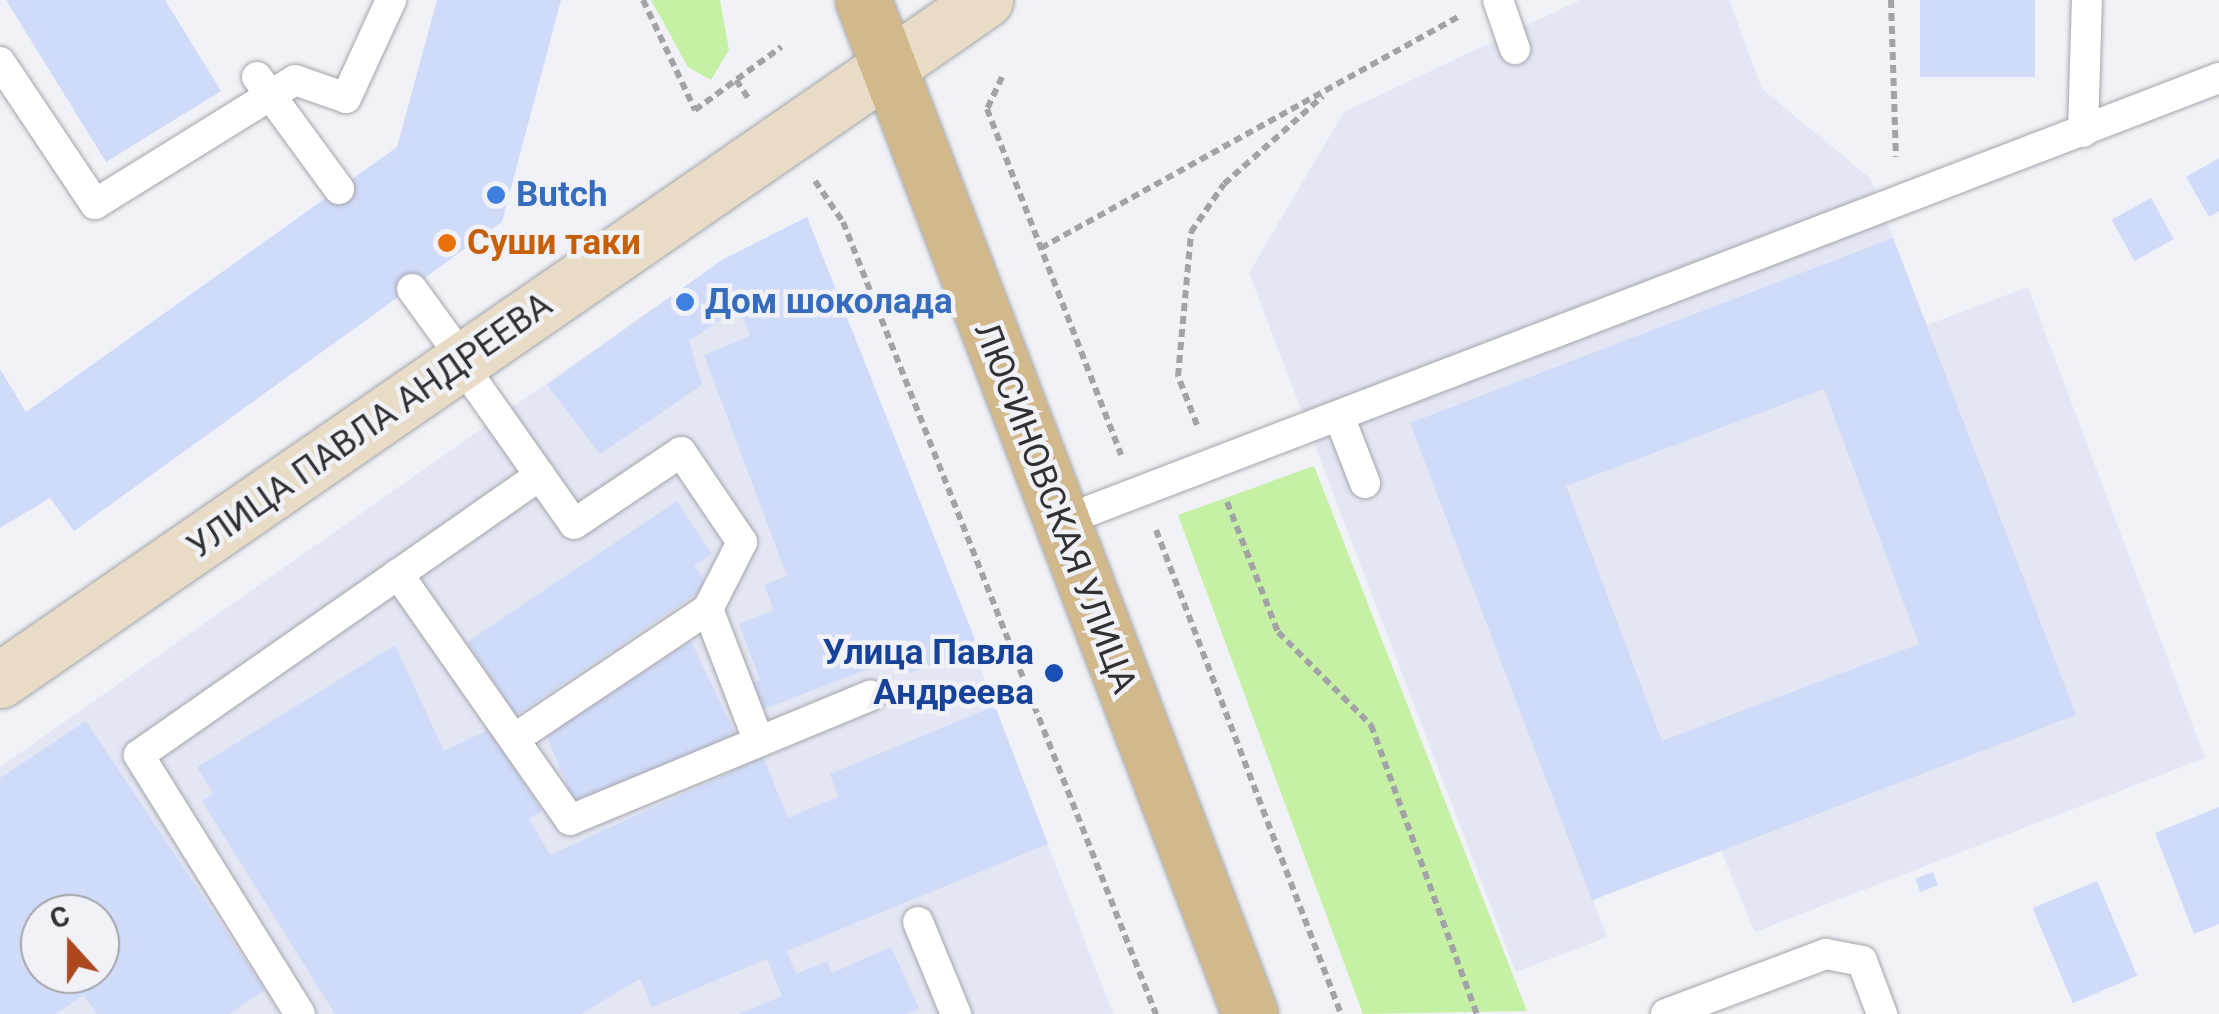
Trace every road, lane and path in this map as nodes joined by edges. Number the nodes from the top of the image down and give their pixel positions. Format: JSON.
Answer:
{"nodes":[{"id":1,"x":391,"y":0,"type":"edge"},
{"id":2,"x":643,"y":0,"type":"edge"},
{"id":3,"x":863,"y":0,"type":"edge"},
{"id":4,"x":984,"y":0,"type":"edge"},
{"id":5,"x":1891,"y":0,"type":"edge"},
{"id":6,"x":2087,"y":0,"type":"edge"},
{"id":7,"x":1484,"y":5,"type":"edge"},
{"id":8,"x":781,"y":47,"type":"dead end"},
{"id":9,"x":1515,"y":49,"type":"dead end"},
{"id":10,"x":0,"y":62,"type":"edge"},
{"id":11,"x":888,"y":66,"type":"junction"},
{"id":12,"x":1002,"y":77,"type":"dead end"},
{"id":13,"x":2219,"y":78,"type":"edge"},
{"id":14,"x":736,"y":80,"type":"junction"},
{"id":15,"x":264,"y":86,"type":"junction"},
{"id":16,"x":1323,"y":96,"type":"junction"},
{"id":17,"x":753,"y":105,"type":"dead end"},
{"id":18,"x":2082,"y":132,"type":"junction"},
{"id":19,"x":815,"y":180,"type":"dead end"},
{"id":20,"x":339,"y":189,"type":"dead end"},
{"id":21,"x":1897,"y":203,"type":"junction"},
{"id":22,"x":1042,"y":248,"type":"junction"},
{"id":23,"x":412,"y":290,"type":"dead end"},
{"id":24,"x":463,"y":364,"type":"junction"},
{"id":25,"x":1338,"y":416,"type":"junction"},
{"id":26,"x":1212,"y":463,"type":"junction"},
{"id":27,"x":540,"y":475,"type":"junction"},
{"id":28,"x":1364,"y":484,"type":"dead end"},
{"id":29,"x":1138,"y":492,"type":"junction"},
{"id":30,"x":1060,"y":522,"type":"junction"},
{"id":31,"x":398,"y":574,"type":"junction"},
{"id":32,"x":708,"y":610,"type":"junction"},
{"id":33,"x":2,"y":673,"type":"edge"},
{"id":34,"x":870,"y":696,"type":"dead end"},
{"id":35,"x":514,"y":739,"type":"junction"},
{"id":36,"x":759,"y":742,"type":"junction"},
{"id":37,"x":918,"y":922,"type":"dead end"},
{"id":38,"x":300,"y":1014,"type":"edge"},
{"id":39,"x":956,"y":1014,"type":"edge"},
{"id":40,"x":1156,"y":1014,"type":"edge"},
{"id":41,"x":1250,"y":1014,"type":"edge"},
{"id":42,"x":1341,"y":1014,"type":"edge"},
{"id":43,"x":1477,"y":1014,"type":"edge"},
{"id":44,"x":1666,"y":1014,"type":"edge"},
{"id":45,"x":1882,"y":1014,"type":"edge"}],
"edges":[{"from":1,"to":15,"type":"lane"},
{"from":2,"to":14,"type":"path"},
{"from":3,"to":11,"type":"main road","name":"ЛЮСИНОВСКАЯ УЛИЦА"},
{"from":4,"to":11,"type":"street","name":"УЛИЦА ПАВЛА АНДРЕЕВА"},
{"from":5,"to":21,"type":"path"},
{"from":6,"to":18,"type":"lane"},
{"from":7,"to":9,"type":"lane"},
{"from":7,"to":16,"type":"path"},
{"from":8,"to":14,"type":"path"},
{"from":10,"to":15,"type":"lane"},
{"from":11,"to":24,"type":"street","name":"УЛИЦА ПАВЛА АНДРЕЕВА"},
{"from":11,"to":30,"type":"main road","name":"ЛЮСИНОВСКАЯ УЛИЦА"},
{"from":12,"to":22,"type":"path"},
{"from":13,"to":18,"type":"lane"},
{"from":14,"to":17,"type":"path"},
{"from":15,"to":20,"type":"lane"},
{"from":16,"to":22,"type":"path"},
{"from":16,"to":26,"type":"path"},
{"from":18,"to":21,"type":"lane"},
{"from":19,"to":40,"type":"path"},
{"from":21,"to":25,"type":"lane"},
{"from":22,"to":29,"type":"path"},
{"from":23,"to":24,"type":"lane"},
{"from":24,"to":27,"type":"lane"},
{"from":24,"to":33,"type":"street","name":"УЛИЦА ПАВЛА АНДРЕЕВА"},
{"from":25,"to":26,"type":"lane"},
{"from":25,"to":28,"type":"lane"},
{"from":26,"to":29,"type":"lane"},
{"from":26,"to":43,"type":"path"},
{"from":27,"to":31,"type":"lane"},
{"from":27,"to":32,"type":"lane"},
{"from":29,"to":30,"type":"lane"},
{"from":29,"to":42,"type":"path"},
{"from":30,"to":41,"type":"main road","name":"ЛЮСИНОВСКАЯ УЛИЦА"},
{"from":31,"to":35,"type":"lane"},
{"from":31,"to":38,"type":"lane"},
{"from":32,"to":35,"type":"lane"},
{"from":32,"to":36,"type":"lane"},
{"from":34,"to":36,"type":"lane"},
{"from":35,"to":36,"type":"lane"},
{"from":37,"to":39,"type":"lane"},
{"from":44,"to":45,"type":"lane"}]}
